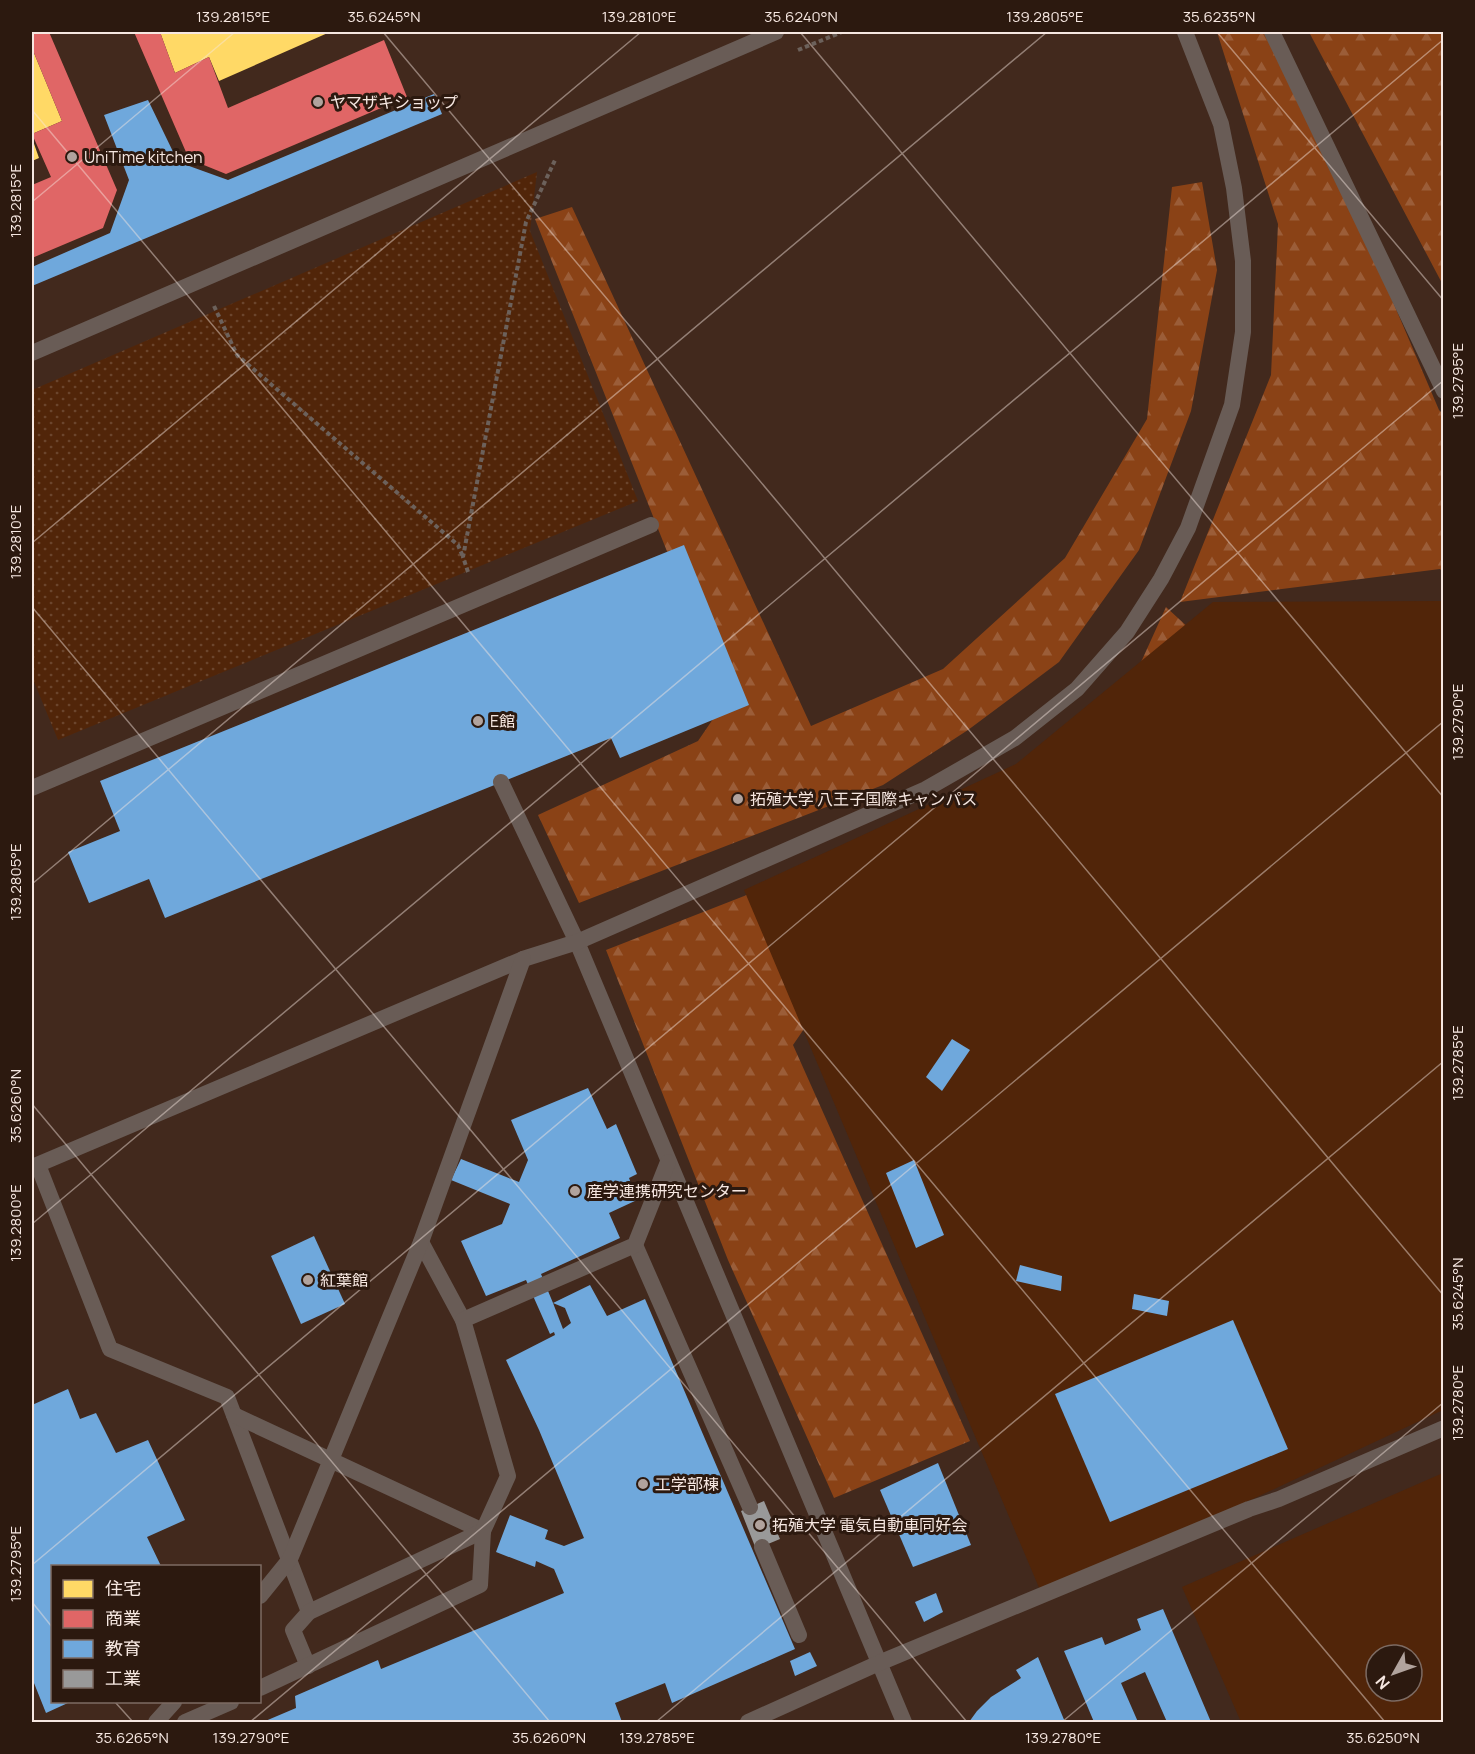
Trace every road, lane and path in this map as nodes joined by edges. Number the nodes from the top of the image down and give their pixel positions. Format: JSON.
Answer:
{"nodes":[{"id":1,"x":776,"y":32,"type":"edge"},
{"id":2,"x":1185,"y":32,"type":"edge"},
{"id":3,"x":1272,"y":32,"type":"edge"},
{"id":4,"x":560,"y":150,"type":"dead end"},
{"id":5,"x":209,"y":297,"type":"dead end"},
{"id":6,"x":32,"y":353,"type":"edge"},
{"id":7,"x":1443,"y":391,"type":"edge"},
{"id":8,"x":651,"y":525,"type":"dead end"},
{"id":9,"x":463,"y":557,"type":"junction"},
{"id":10,"x":476,"y":600,"type":"junction"},
{"id":11,"x":501,"y":782,"type":"dead end"},
{"id":12,"x":32,"y":788,"type":"edge"},
{"id":13,"x":577,"y":942,"type":"junction"},
{"id":14,"x":522,"y":959,"type":"junction"},
{"id":15,"x":668,"y":1162,"type":"junction"},
{"id":16,"x":35,"y":1166,"type":"edge"},
{"id":17,"x":421,"y":1242,"type":"junction"},
{"id":18,"x":635,"y":1245,"type":"junction"},
{"id":19,"x":463,"y":1320,"type":"junction"},
{"id":20,"x":234,"y":1415,"type":"junction"},
{"id":21,"x":1443,"y":1428,"type":"edge"},
{"id":22,"x":330,"y":1461,"type":"junction"},
{"id":23,"x":750,"y":1507,"type":"dead end"},
{"id":24,"x":483,"y":1531,"type":"junction"},
{"id":25,"x":762,"y":1547,"type":"dead end"},
{"id":26,"x":290,"y":1559,"type":"junction"},
{"id":27,"x":261,"y":1595,"type":"edge"},
{"id":28,"x":309,"y":1612,"type":"junction"},
{"id":29,"x":799,"y":1635,"type":"dead end"},
{"id":30,"x":879,"y":1664,"type":"junction"},
{"id":31,"x":308,"y":1666,"type":"junction"},
{"id":32,"x":261,"y":1688,"type":"edge"},
{"id":33,"x":172,"y":1703,"type":"edge"},
{"id":34,"x":227,"y":1703,"type":"edge"},
{"id":35,"x":156,"y":1722,"type":"edge"},
{"id":36,"x":185,"y":1722,"type":"edge"},
{"id":37,"x":748,"y":1722,"type":"edge"},
{"id":38,"x":904,"y":1722,"type":"edge"}],
"edges":[{"from":1,"to":6,"type":"lane"},
{"from":2,"to":13,"type":"lane"},
{"from":3,"to":7,"type":"lane"},
{"from":4,"to":9,"type":"path"},
{"from":5,"to":9,"type":"path"},
{"from":8,"to":10,"type":"lane"},
{"from":9,"to":10,"type":"path"},
{"from":10,"to":12,"type":"lane"},
{"from":11,"to":13,"type":"lane"},
{"from":13,"to":14,"type":"lane"},
{"from":13,"to":15,"type":"lane"},
{"from":14,"to":16,"type":"lane"},
{"from":14,"to":17,"type":"lane"},
{"from":15,"to":18,"type":"lane"},
{"from":15,"to":30,"type":"lane"},
{"from":16,"to":20,"type":"lane"},
{"from":17,"to":19,"type":"lane"},
{"from":17,"to":22,"type":"lane"},
{"from":18,"to":19,"type":"lane"},
{"from":18,"to":23,"type":"lane"},
{"from":19,"to":24,"type":"lane"},
{"from":20,"to":22,"type":"lane"},
{"from":20,"to":26,"type":"lane"},
{"from":21,"to":30,"type":"lane"},
{"from":22,"to":24,"type":"lane"},
{"from":22,"to":26,"type":"lane"},
{"from":24,"to":28,"type":"lane"},
{"from":24,"to":31,"type":"lane"},
{"from":25,"to":29,"type":"lane"},
{"from":26,"to":27,"type":"lane"},
{"from":26,"to":28,"type":"lane"},
{"from":28,"to":31,"type":"lane"},
{"from":30,"to":37,"type":"lane"},
{"from":30,"to":38,"type":"lane"},
{"from":31,"to":32,"type":"lane"},
{"from":33,"to":35,"type":"lane"},
{"from":34,"to":36,"type":"lane"}]}
